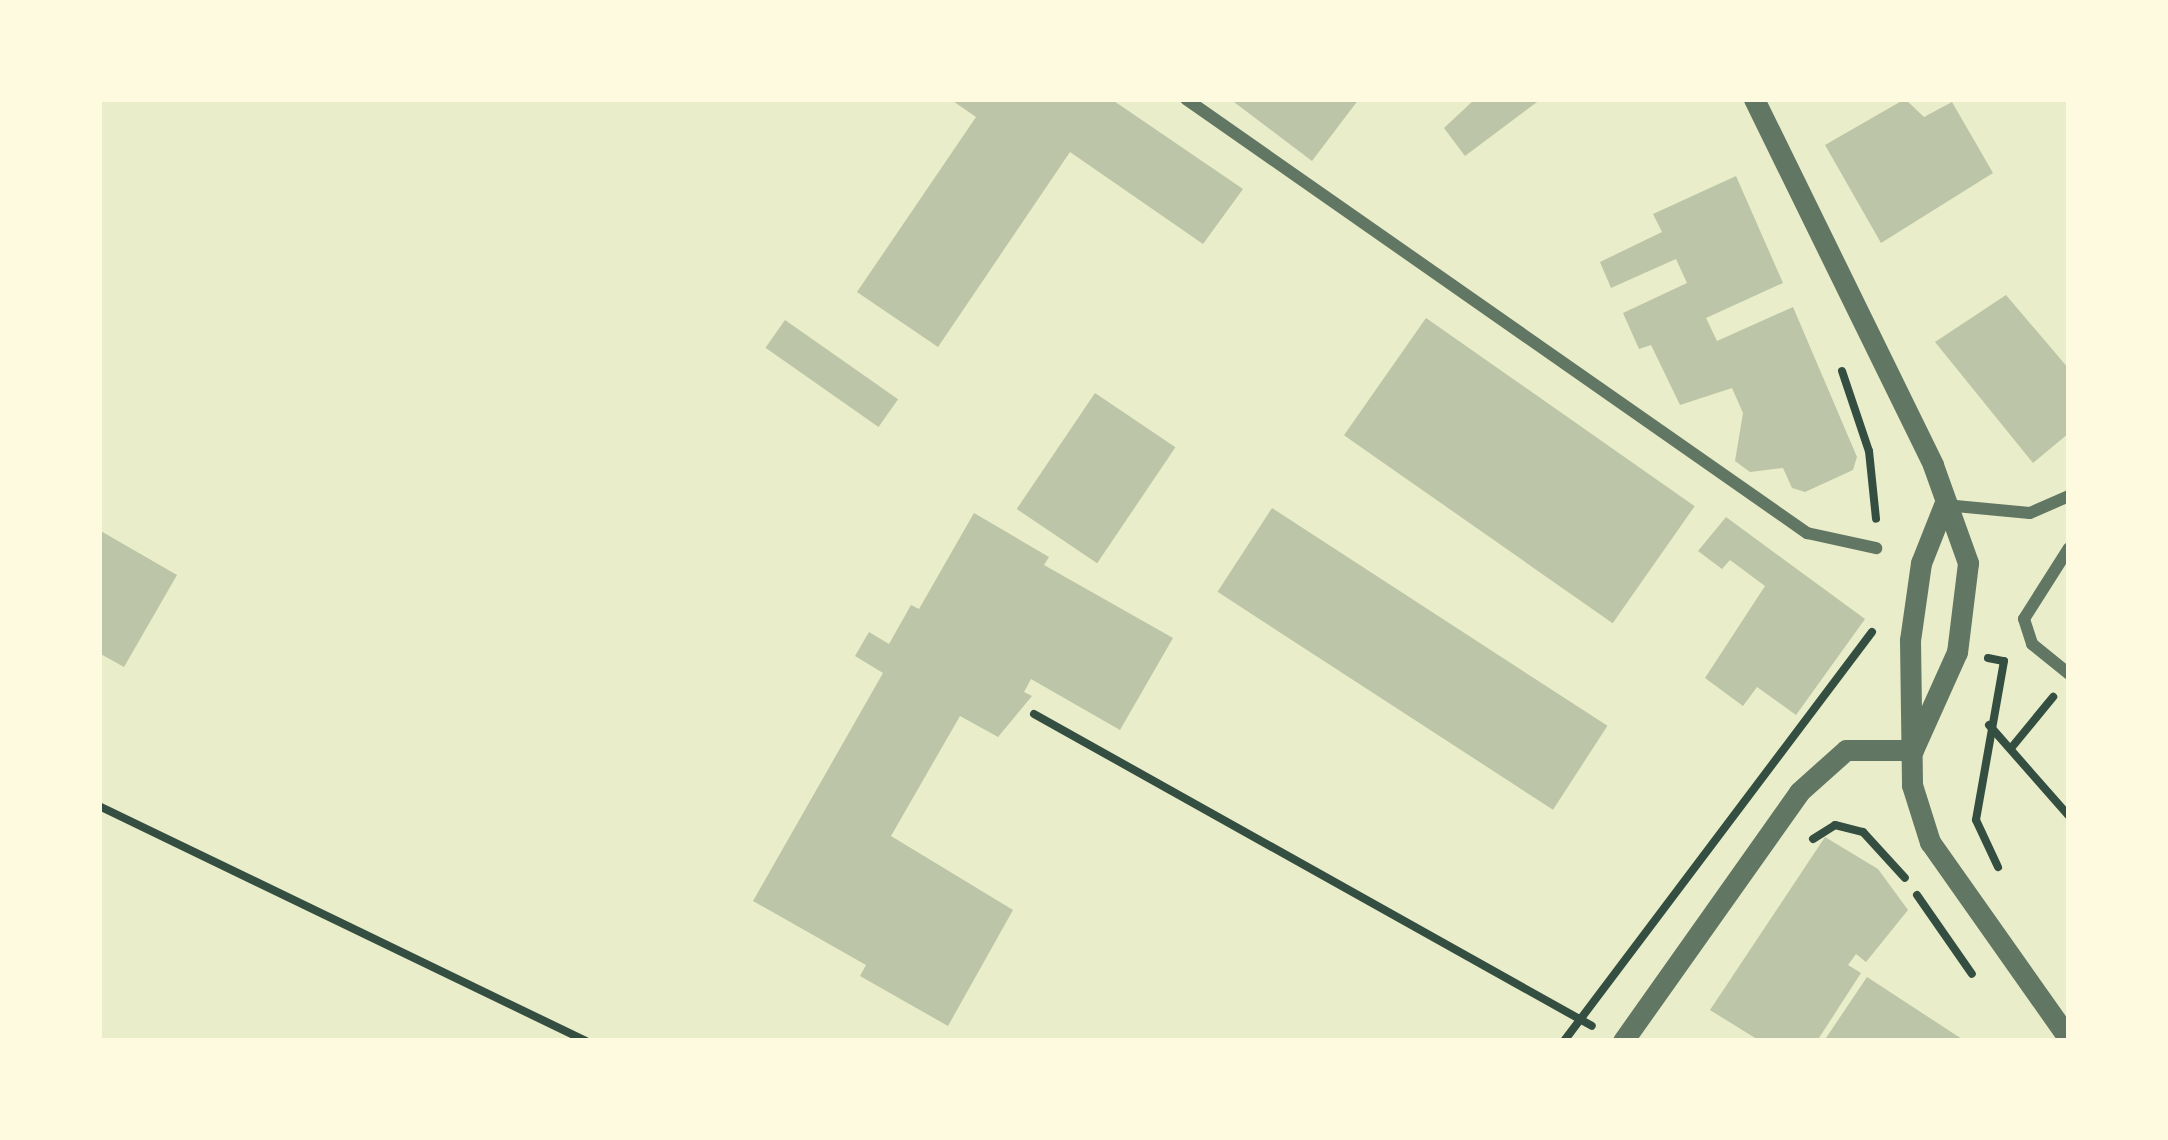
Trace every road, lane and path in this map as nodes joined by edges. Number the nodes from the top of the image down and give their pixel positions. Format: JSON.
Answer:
{"nodes":[{"id":1,"x":1186,"y":99,"type":"edge"},
{"id":2,"x":1754,"y":99,"type":"edge"},
{"id":3,"x":1873,"y":346,"type":"junction"},
{"id":4,"x":2069,"y":497,"type":"edge"},
{"id":5,"x":1944,"y":505,"type":"junction"},
{"id":6,"x":1876,"y":548,"type":"joint"},
{"id":7,"x":2069,"y":548,"type":"edge"},
{"id":8,"x":1873,"y":631,"type":"dead end"},
{"id":9,"x":1957,"y":652,"type":"junction"},
{"id":10,"x":2069,"y":674,"type":"edge"},
{"id":11,"x":2060,"y":688,"type":"dead end"},
{"id":12,"x":1034,"y":714,"type":"dead end"},
{"id":13,"x":1988,"y":724,"type":"junction"},
{"id":14,"x":2012,"y":747,"type":"junction"},
{"id":15,"x":1913,"y":751,"type":"junction"},
{"id":16,"x":99,"y":806,"type":"edge"},
{"id":17,"x":2069,"y":816,"type":"edge"},
{"id":18,"x":1727,"y":821,"type":"junction"},
{"id":19,"x":1763,"y":842,"type":"junction"},
{"id":20,"x":2001,"y":872,"type":"dead end"},
{"id":21,"x":1972,"y":974,"type":"dead end"},
{"id":22,"x":1580,"y":1017,"type":"junction"},
{"id":23,"x":2069,"y":1039,"type":"edge"},
{"id":24,"x":586,"y":1041,"type":"edge"},
{"id":25,"x":1564,"y":1041,"type":"edge"},
{"id":26,"x":1623,"y":1041,"type":"edge"}],
"edges":[{"from":1,"to":6,"type":"street"},
{"from":2,"to":3,"type":"street"},
{"from":3,"to":5,"type":"street"},
{"from":3,"to":6,"type":"path"},
{"from":4,"to":5,"type":"street"},
{"from":5,"to":9,"type":"street"},
{"from":5,"to":15,"type":"street"},
{"from":7,"to":10,"type":"street"},
{"from":8,"to":18,"type":"path"},
{"from":9,"to":13,"type":"path"},
{"from":9,"to":15,"type":"street"},
{"from":11,"to":14,"type":"path"},
{"from":12,"to":22,"type":"path"},
{"from":13,"to":14,"type":"path"},
{"from":13,"to":20,"type":"path"},
{"from":14,"to":17,"type":"path"},
{"from":15,"to":19,"type":"street"},
{"from":15,"to":23,"type":"street"},
{"from":16,"to":24,"type":"path"},
{"from":18,"to":19,"type":"path"},
{"from":18,"to":22,"type":"path"},
{"from":19,"to":21,"type":"path"},
{"from":19,"to":26,"type":"street"},
{"from":22,"to":25,"type":"path"}]}
